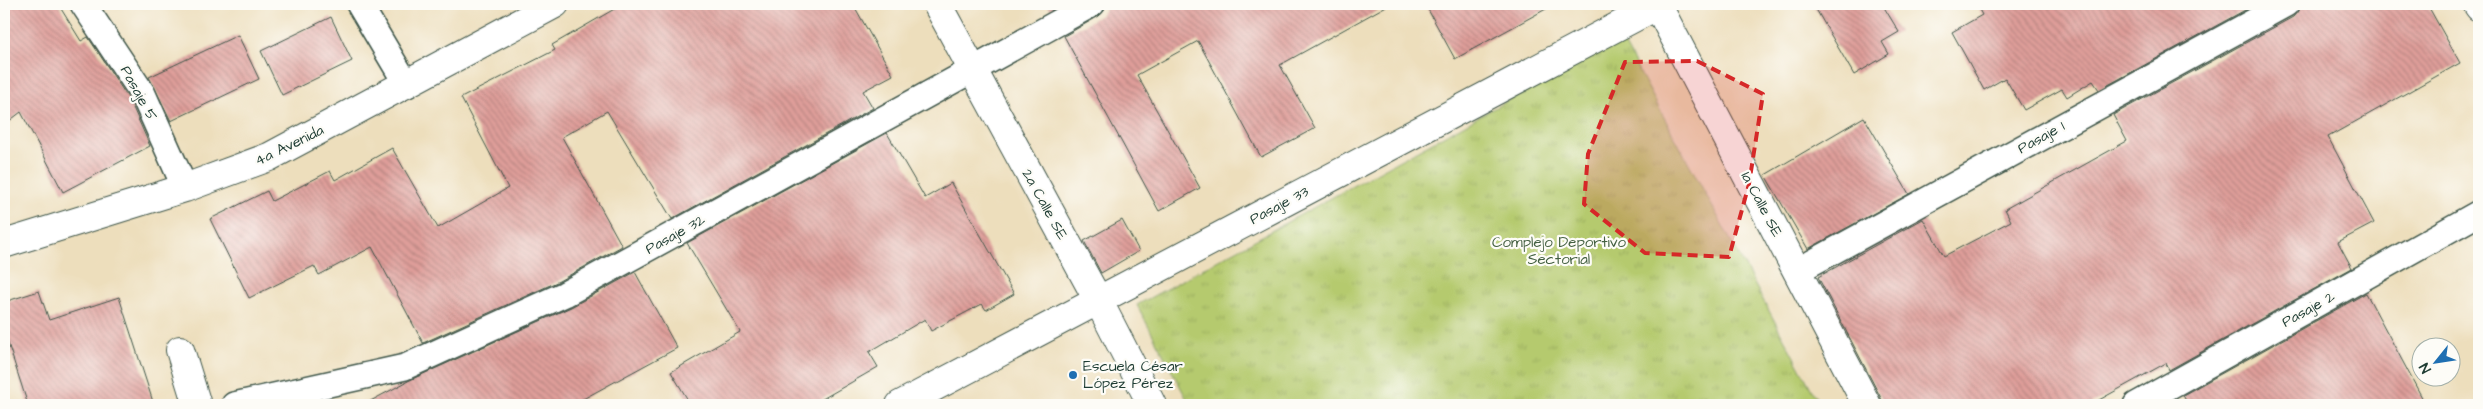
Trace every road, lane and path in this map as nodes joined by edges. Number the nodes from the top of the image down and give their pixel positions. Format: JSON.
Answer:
{"nodes":[{"id":1,"x":83,"y":4,"type":"edge"},
{"id":2,"x":359,"y":4,"type":"edge"},
{"id":3,"x":555,"y":4,"type":"edge"},
{"id":4,"x":937,"y":4,"type":"edge"},
{"id":5,"x":1092,"y":4,"type":"edge"},
{"id":6,"x":1658,"y":4,"type":"edge"},
{"id":7,"x":2286,"y":4,"type":"edge"},
{"id":8,"x":2477,"y":4,"type":"edge"},
{"id":9,"x":2479,"y":7,"type":"edge"},
{"id":10,"x":972,"y":70,"type":"junction"},
{"id":11,"x":406,"y":85,"type":"junction"},
{"id":12,"x":186,"y":188,"type":"junction"},
{"id":13,"x":2479,"y":213,"type":"edge"},
{"id":14,"x":4,"y":244,"type":"edge"},
{"id":15,"x":1797,"y":271,"type":"junction"},
{"id":16,"x":1098,"y":300,"type":"junction"},
{"id":17,"x":180,"y":350,"type":"dead end"},
{"id":18,"x":197,"y":405,"type":"edge"},
{"id":19,"x":234,"y":405,"type":"edge"},
{"id":20,"x":900,"y":405,"type":"edge"},
{"id":21,"x":1152,"y":405,"type":"edge"},
{"id":22,"x":1867,"y":405,"type":"edge"},
{"id":23,"x":2136,"y":405,"type":"edge"}],
"edges":[{"from":1,"to":12,"type":"lane","name":"Pasaje 5"},
{"from":2,"to":11,"type":"lane"},
{"from":3,"to":11,"type":"street","name":"4a Avenida"},
{"from":4,"to":10,"type":"street","name":"2a Calle SE"},
{"from":5,"to":10,"type":"lane","name":"Pasaje 32"},
{"from":6,"to":15,"type":"street","name":"1a Calle SE"},
{"from":6,"to":16,"type":"street","name":"Pasaje 33"},
{"from":7,"to":15,"type":"lane","name":"Pasaje 1"},
{"from":8,"to":9,"type":"street"},
{"from":10,"to":16,"type":"street","name":"2a Calle SE"},
{"from":10,"to":19,"type":"lane","name":"Pasaje 32"},
{"from":11,"to":12,"type":"street","name":"4a Avenida"},
{"from":12,"to":14,"type":"street","name":"4a Avenida"},
{"from":13,"to":23,"type":"lane","name":"Pasaje 2"},
{"from":15,"to":22,"type":"street","name":"1a Calle SE"},
{"from":16,"to":20,"type":"street","name":"Pasaje 33"},
{"from":16,"to":21,"type":"street","name":"2a Calle SE"},
{"from":17,"to":18,"type":"street"}]}
